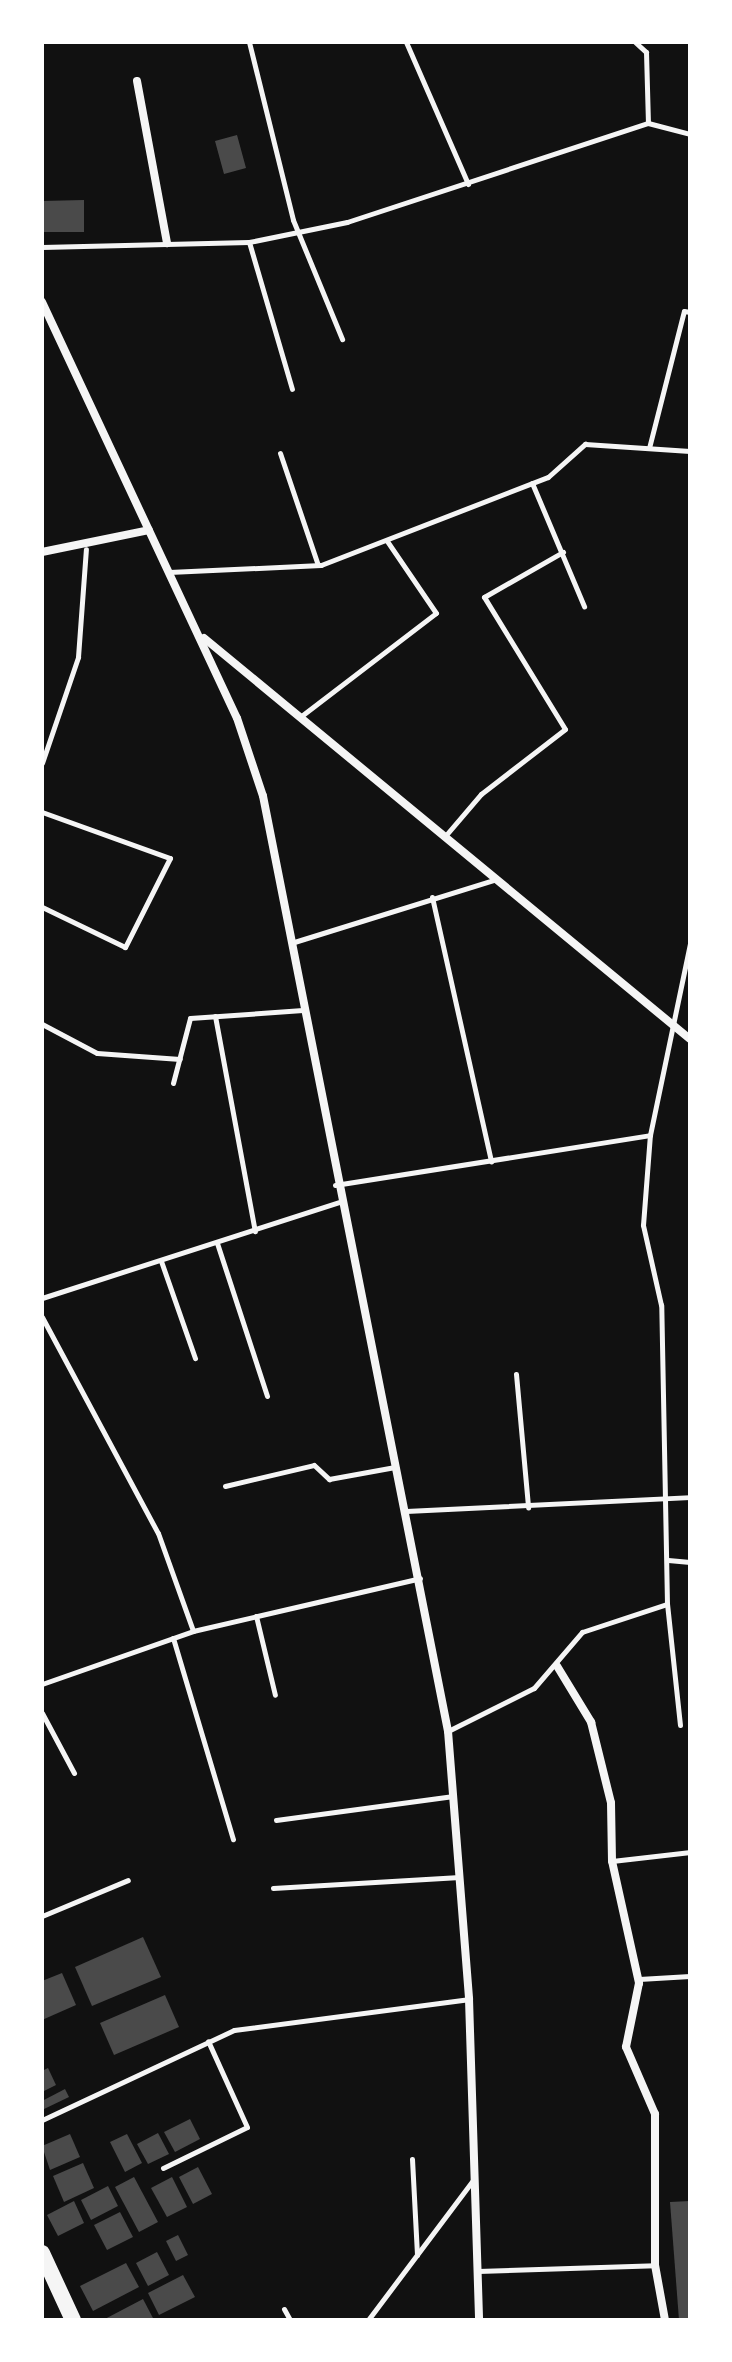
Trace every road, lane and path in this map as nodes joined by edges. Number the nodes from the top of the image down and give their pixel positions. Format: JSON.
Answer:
{"nodes":[{"id":1,"x":249,"y":42,"type":"edge"},
{"id":2,"x":406,"y":42,"type":"edge"},
{"id":3,"x":635,"y":42,"type":"edge"},
{"id":4,"x":650,"y":42,"type":"edge"},
{"id":5,"x":646,"y":52,"type":"junction"},
{"id":6,"x":137,"y":81,"type":"dead end"},
{"id":7,"x":648,"y":123,"type":"junction"},
{"id":8,"x":690,"y":134,"type":"edge"},
{"id":9,"x":468,"y":184,"type":"junction"},
{"id":10,"x":300,"y":232,"type":"junction"},
{"id":11,"x":249,"y":242,"type":"junction"},
{"id":12,"x":167,"y":243,"type":"junction"},
{"id":13,"x":42,"y":247,"type":"edge"},
{"id":14,"x":42,"y":302,"type":"edge"},
{"id":15,"x":690,"y":312,"type":"edge"},
{"id":16,"x":45,"y":315,"type":"edge"},
{"id":17,"x":342,"y":339,"type":"dead end"},
{"id":18,"x":292,"y":389,"type":"dead end"},
{"id":19,"x":649,"y":448,"type":"junction"},
{"id":20,"x":690,"y":451,"type":"edge"},
{"id":21,"x":280,"y":453,"type":"dead end"},
{"id":22,"x":532,"y":483,"type":"junction"},
{"id":23,"x":149,"y":530,"type":"junction"},
{"id":24,"x":387,"y":541,"type":"junction"},
{"id":25,"x":86,"y":549,"type":"junction"},
{"id":26,"x":42,"y":552,"type":"edge"},
{"id":27,"x":563,"y":552,"type":"junction"},
{"id":28,"x":318,"y":565,"type":"junction"},
{"id":29,"x":168,"y":572,"type":"junction"},
{"id":30,"x":584,"y":606,"type":"dead end"},
{"id":31,"x":200,"y":635,"type":"junction"},
{"id":32,"x":300,"y":717,"type":"junction"},
{"id":33,"x":42,"y":763,"type":"edge"},
{"id":34,"x":42,"y":812,"type":"edge"},
{"id":35,"x":446,"y":835,"type":"junction"},
{"id":36,"x":498,"y":878,"type":"junction"},
{"id":37,"x":432,"y":897,"type":"junction"},
{"id":38,"x":42,"y":907,"type":"edge"},
{"id":39,"x":291,"y":943,"type":"junction"},
{"id":40,"x":690,"y":944,"type":"edge"},
{"id":41,"x":303,"y":1010,"type":"junction"},
{"id":42,"x":215,"y":1016,"type":"junction"},
{"id":43,"x":674,"y":1022,"type":"junction"},
{"id":44,"x":42,"y":1024,"type":"edge"},
{"id":45,"x":690,"y":1039,"type":"edge"},
{"id":46,"x":180,"y":1059,"type":"junction"},
{"id":47,"x":173,"y":1083,"type":"dead end"},
{"id":48,"x":650,"y":1135,"type":"junction"},
{"id":49,"x":491,"y":1161,"type":"junction"},
{"id":50,"x":335,"y":1185,"type":"junction"},
{"id":51,"x":339,"y":1202,"type":"junction"},
{"id":52,"x":255,"y":1231,"type":"junction"},
{"id":53,"x":217,"y":1243,"type":"junction"},
{"id":54,"x":161,"y":1261,"type":"junction"},
{"id":55,"x":42,"y":1298,"type":"edge"},
{"id":56,"x":42,"y":1317,"type":"edge"},
{"id":57,"x":195,"y":1358,"type":"dead end"},
{"id":58,"x":516,"y":1374,"type":"dead end"},
{"id":59,"x":267,"y":1396,"type":"dead end"},
{"id":60,"x":396,"y":1467,"type":"junction"},
{"id":61,"x":225,"y":1486,"type":"dead end"},
{"id":62,"x":690,"y":1497,"type":"edge"},
{"id":63,"x":667,"y":1498,"type":"junction"},
{"id":64,"x":528,"y":1507,"type":"junction"},
{"id":65,"x":406,"y":1511,"type":"junction"},
{"id":66,"x":668,"y":1560,"type":"junction"},
{"id":67,"x":690,"y":1562,"type":"edge"},
{"id":68,"x":421,"y":1578,"type":"junction"},
{"id":69,"x":667,"y":1604,"type":"junction"},
{"id":70,"x":256,"y":1616,"type":"junction"},
{"id":71,"x":193,"y":1631,"type":"junction"},
{"id":72,"x":173,"y":1638,"type":"junction"},
{"id":73,"x":557,"y":1666,"type":"junction"},
{"id":74,"x":42,"y":1684,"type":"edge"},
{"id":75,"x":275,"y":1695,"type":"dead end"},
{"id":76,"x":42,"y":1713,"type":"edge"},
{"id":77,"x":680,"y":1725,"type":"dead end"},
{"id":78,"x":448,"y":1731,"type":"junction"},
{"id":79,"x":74,"y":1773,"type":"dead end"},
{"id":80,"x":456,"y":1795,"type":"junction"},
{"id":81,"x":276,"y":1820,"type":"dead end"},
{"id":82,"x":233,"y":1839,"type":"dead end"},
{"id":83,"x":690,"y":1852,"type":"edge"},
{"id":84,"x":612,"y":1861,"type":"junction"},
{"id":85,"x":461,"y":1877,"type":"junction"},
{"id":86,"x":128,"y":1880,"type":"dead end"},
{"id":87,"x":273,"y":1888,"type":"dead end"},
{"id":88,"x":42,"y":1916,"type":"edge"},
{"id":89,"x":690,"y":1976,"type":"edge"},
{"id":90,"x":638,"y":1979,"type":"junction"},
{"id":91,"x":469,"y":1999,"type":"junction"},
{"id":92,"x":208,"y":2041,"type":"junction"},
{"id":93,"x":42,"y":2120,"type":"edge"},
{"id":94,"x":412,"y":2159,"type":"dead end"},
{"id":95,"x":163,"y":2168,"type":"dead end"},
{"id":96,"x":477,"y":2176,"type":"junction"},
{"id":97,"x":42,"y":2253,"type":"edge"},
{"id":98,"x":417,"y":2256,"type":"junction"},
{"id":99,"x":655,"y":2265,"type":"junction"},
{"id":100,"x":478,"y":2271,"type":"junction"},
{"id":101,"x":284,"y":2309,"type":"dead end"},
{"id":102,"x":73,"y":2320,"type":"edge"},
{"id":103,"x":290,"y":2320,"type":"edge"},
{"id":104,"x":368,"y":2320,"type":"edge"},
{"id":105,"x":479,"y":2320,"type":"edge"},
{"id":106,"x":665,"y":2320,"type":"edge"}],
"edges":[{"from":1,"to":10,"type":"lane"},
{"from":2,"to":9,"type":"lane"},
{"from":3,"to":5,"type":"lane"},
{"from":4,"to":5,"type":"lane"},
{"from":5,"to":7,"type":"lane"},
{"from":6,"to":12,"type":"street"},
{"from":7,"to":8,"type":"lane"},
{"from":7,"to":9,"type":"lane"},
{"from":9,"to":10,"type":"lane"},
{"from":10,"to":11,"type":"lane"},
{"from":10,"to":17,"type":"lane"},
{"from":11,"to":12,"type":"lane"},
{"from":11,"to":18,"type":"lane"},
{"from":12,"to":13,"type":"lane"},
{"from":14,"to":16,"type":"street"},
{"from":15,"to":19,"type":"lane"},
{"from":16,"to":23,"type":"street"},
{"from":19,"to":20,"type":"lane"},
{"from":19,"to":22,"type":"lane"},
{"from":21,"to":28,"type":"lane"},
{"from":22,"to":24,"type":"lane"},
{"from":22,"to":27,"type":"lane"},
{"from":23,"to":25,"type":"street"},
{"from":23,"to":29,"type":"street"},
{"from":24,"to":28,"type":"lane"},
{"from":24,"to":32,"type":"lane"},
{"from":25,"to":26,"type":"street"},
{"from":25,"to":33,"type":"lane"},
{"from":27,"to":30,"type":"lane"},
{"from":27,"to":35,"type":"lane"},
{"from":28,"to":29,"type":"lane"},
{"from":29,"to":31,"type":"street"},
{"from":31,"to":32,"type":"street"},
{"from":31,"to":39,"type":"street"},
{"from":32,"to":35,"type":"street"},
{"from":34,"to":38,"type":"lane"},
{"from":35,"to":36,"type":"street"},
{"from":36,"to":37,"type":"lane"},
{"from":36,"to":43,"type":"street"},
{"from":37,"to":39,"type":"lane"},
{"from":37,"to":49,"type":"lane"},
{"from":39,"to":41,"type":"street"},
{"from":40,"to":43,"type":"lane"},
{"from":41,"to":42,"type":"lane"},
{"from":41,"to":50,"type":"street"},
{"from":42,"to":46,"type":"lane"},
{"from":42,"to":52,"type":"lane"},
{"from":43,"to":45,"type":"street"},
{"from":43,"to":48,"type":"lane"},
{"from":44,"to":46,"type":"lane"},
{"from":46,"to":47,"type":"lane"},
{"from":48,"to":49,"type":"lane"},
{"from":48,"to":63,"type":"lane"},
{"from":49,"to":50,"type":"lane"},
{"from":50,"to":51,"type":"street"},
{"from":51,"to":52,"type":"lane"},
{"from":51,"to":60,"type":"street"},
{"from":52,"to":53,"type":"lane"},
{"from":53,"to":54,"type":"lane"},
{"from":53,"to":59,"type":"lane"},
{"from":54,"to":55,"type":"lane"},
{"from":54,"to":57,"type":"lane"},
{"from":56,"to":71,"type":"lane"},
{"from":58,"to":64,"type":"lane"},
{"from":60,"to":61,"type":"lane"},
{"from":60,"to":65,"type":"street"},
{"from":62,"to":63,"type":"lane"},
{"from":63,"to":64,"type":"lane"},
{"from":63,"to":66,"type":"lane"},
{"from":64,"to":65,"type":"lane"},
{"from":65,"to":68,"type":"street"},
{"from":66,"to":67,"type":"lane"},
{"from":66,"to":69,"type":"lane"},
{"from":68,"to":70,"type":"lane"},
{"from":68,"to":78,"type":"street"},
{"from":69,"to":73,"type":"lane"},
{"from":69,"to":77,"type":"lane"},
{"from":70,"to":71,"type":"lane"},
{"from":70,"to":75,"type":"lane"},
{"from":71,"to":72,"type":"lane"},
{"from":72,"to":74,"type":"lane"},
{"from":72,"to":82,"type":"lane"},
{"from":73,"to":78,"type":"lane"},
{"from":73,"to":84,"type":"street"},
{"from":76,"to":79,"type":"lane"},
{"from":78,"to":80,"type":"street"},
{"from":80,"to":81,"type":"lane"},
{"from":80,"to":85,"type":"street"},
{"from":83,"to":84,"type":"lane"},
{"from":84,"to":90,"type":"street"},
{"from":85,"to":87,"type":"lane"},
{"from":85,"to":91,"type":"street"},
{"from":86,"to":88,"type":"lane"},
{"from":89,"to":90,"type":"lane"},
{"from":90,"to":99,"type":"street"},
{"from":91,"to":92,"type":"lane"},
{"from":91,"to":96,"type":"street"},
{"from":92,"to":93,"type":"lane"},
{"from":92,"to":95,"type":"lane"},
{"from":94,"to":98,"type":"lane"},
{"from":96,"to":98,"type":"lane"},
{"from":96,"to":100,"type":"street"},
{"from":97,"to":102,"type":"main road"},
{"from":98,"to":104,"type":"lane"},
{"from":99,"to":100,"type":"lane"},
{"from":99,"to":106,"type":"street"},
{"from":100,"to":105,"type":"street"},
{"from":101,"to":103,"type":"lane"}]}
